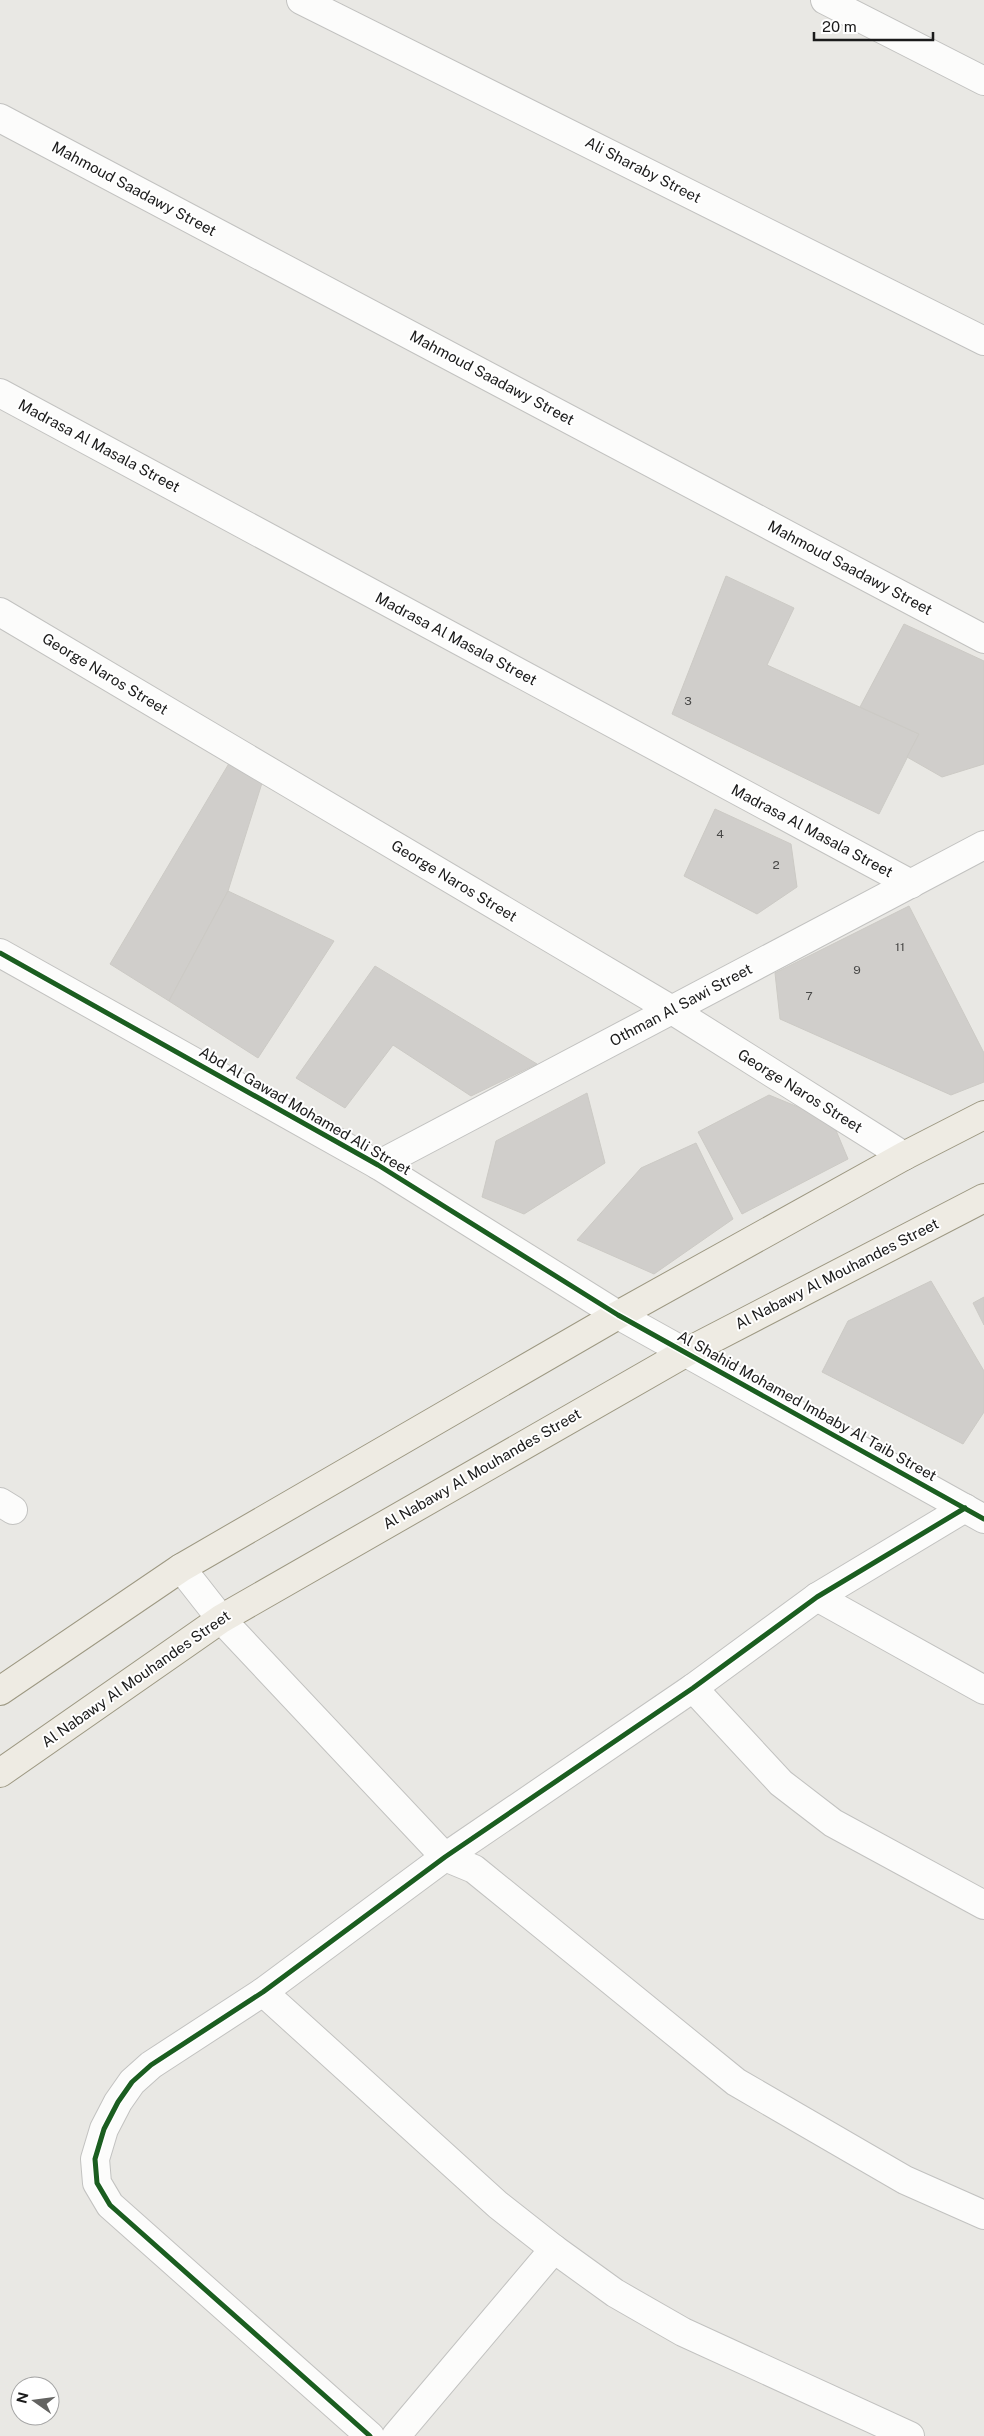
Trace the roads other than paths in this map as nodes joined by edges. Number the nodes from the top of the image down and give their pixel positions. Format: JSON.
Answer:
{"nodes":[{"id":1,"x":301,"y":0,"type":"edge"},
{"id":2,"x":825,"y":0,"type":"edge"},
{"id":3,"x":984,"y":81,"type":"edge"},
{"id":4,"x":0,"y":118,"type":"edge"},
{"id":5,"x":984,"y":341,"type":"edge"},
{"id":6,"x":0,"y":393,"type":"edge"},
{"id":7,"x":0,"y":612,"type":"edge"},
{"id":8,"x":984,"y":639,"type":"edge"},
{"id":9,"x":984,"y":845,"type":"edge"},
{"id":10,"x":912,"y":884,"type":"junction"},
{"id":11,"x":0,"y":953,"type":"edge"},
{"id":12,"x":672,"y":1010,"type":"junction"},
{"id":13,"x":984,"y":1115,"type":"edge"},
{"id":14,"x":904,"y":1156,"type":"junction"},
{"id":15,"x":378,"y":1165,"type":"junction"},
{"id":16,"x":984,"y":1198,"type":"edge"},
{"id":17,"x":618,"y":1315,"type":"junction"},
{"id":18,"x":685,"y":1353,"type":"junction"},
{"id":19,"x":975,"y":1514,"type":"edge"},
{"id":20,"x":181,"y":1568,"type":"junction"},
{"id":21,"x":817,"y":1598,"type":"junction"},
{"id":22,"x":220,"y":1619,"type":"junction"},
{"id":23,"x":693,"y":1688,"type":"junction"},
{"id":24,"x":984,"y":1690,"type":"edge"},
{"id":25,"x":0,"y":1691,"type":"edge"},
{"id":26,"x":0,"y":1773,"type":"edge"},
{"id":27,"x":445,"y":1857,"type":"junction"},
{"id":28,"x":984,"y":1905,"type":"edge"},
{"id":29,"x":263,"y":1992,"type":"junction"},
{"id":30,"x":984,"y":2215,"type":"edge"},
{"id":31,"x":554,"y":2250,"type":"junction"},
{"id":32,"x":370,"y":2436,"type":"edge"},
{"id":33,"x":396,"y":2436,"type":"edge"},
{"id":34,"x":910,"y":2436,"type":"edge"}],
"edges":[{"from":1,"to":5,"type":"street","name":"Ali Sharaby Street"},
{"from":2,"to":3,"type":"street"},
{"from":4,"to":8,"type":"street","name":"Mahmoud Saadawy Street"},
{"from":6,"to":10,"type":"street","name":"Madrasa Al Masala Street"},
{"from":7,"to":12,"type":"street","name":"George Naros Street"},
{"from":9,"to":10,"type":"street","name":"Othman Al Sawi Street"},
{"from":10,"to":12,"type":"street","name":"Othman Al Sawi Street"},
{"from":11,"to":15,"type":"street","name":"Abd Al Gawad Mohamed Ali Street"},
{"from":12,"to":14,"type":"street","name":"George Naros Street"},
{"from":12,"to":15,"type":"street","name":"Othman Al Sawi Street"},
{"from":13,"to":14,"type":"main road"},
{"from":14,"to":17,"type":"main road"},
{"from":15,"to":17,"type":"street","name":"Abd Al Gawad Mohamed Ali Street"},
{"from":16,"to":18,"type":"main road","name":"Al Nabawy Al Mouhandes Street"},
{"from":17,"to":18,"type":"street","name":"Al Shahid Mohamed Imbaby Al Taib Street"},
{"from":17,"to":20,"type":"main road"},
{"from":18,"to":19,"type":"street","name":"Al Shahid Mohamed Imbaby Al Taib Street"},
{"from":18,"to":22,"type":"main road","name":"Al Nabawy Al Mouhandes Street"},
{"from":19,"to":21,"type":"street"},
{"from":20,"to":22,"type":"street"},
{"from":20,"to":25,"type":"main road"},
{"from":21,"to":23,"type":"street"},
{"from":21,"to":24,"type":"street"},
{"from":22,"to":26,"type":"main road","name":"Al Nabawy Al Mouhandes Street"},
{"from":22,"to":27,"type":"street"},
{"from":23,"to":27,"type":"street"},
{"from":23,"to":28,"type":"street"},
{"from":27,"to":29,"type":"street"},
{"from":27,"to":30,"type":"street"},
{"from":29,"to":31,"type":"street"},
{"from":29,"to":32,"type":"street"},
{"from":31,"to":33,"type":"street"},
{"from":31,"to":34,"type":"street"}]}
